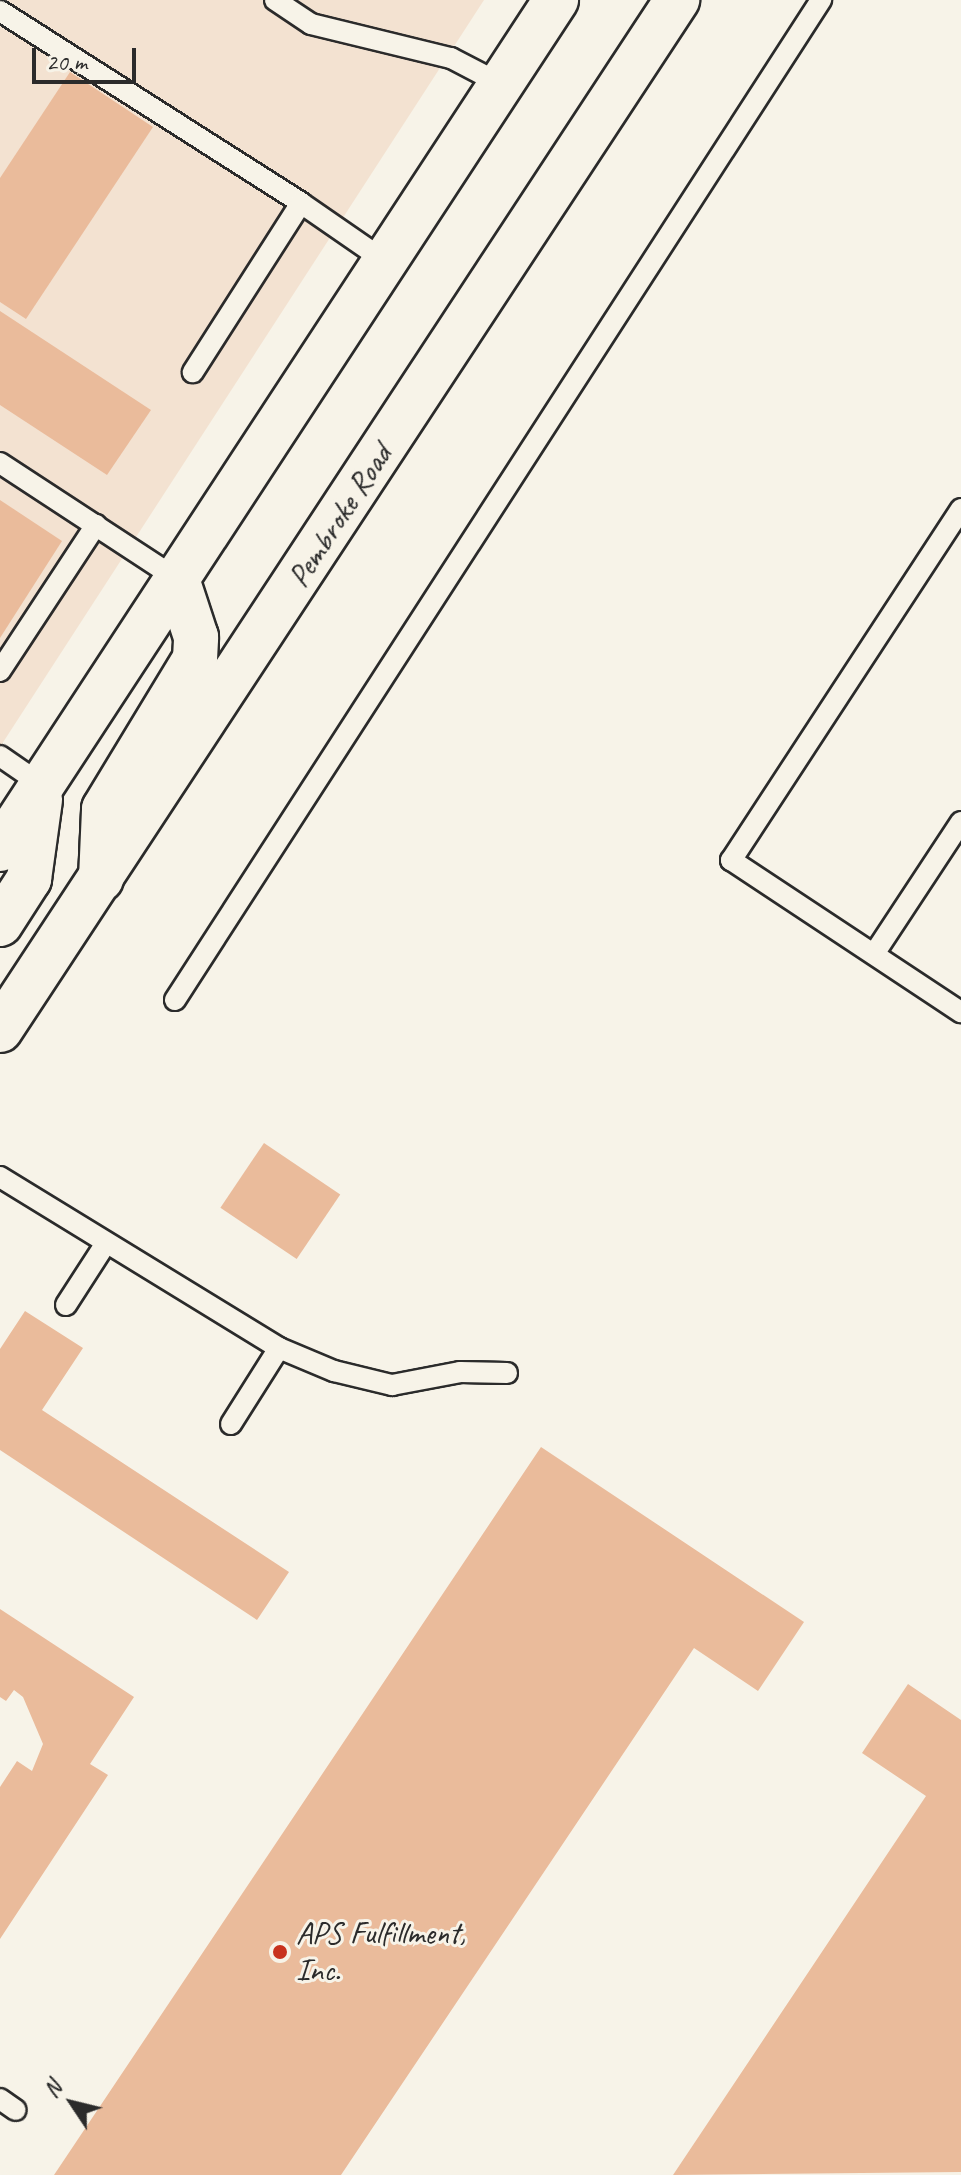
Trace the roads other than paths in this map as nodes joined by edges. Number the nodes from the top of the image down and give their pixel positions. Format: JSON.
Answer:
{"nodes":[{"id":1,"x":275,"y":0,"type":"edge"},
{"id":2,"x":556,"y":0,"type":"edge"},
{"id":3,"x":677,"y":0,"type":"edge"},
{"id":4,"x":821,"y":0,"type":"edge"},
{"id":5,"x":0,"y":11,"type":"edge"},
{"id":6,"x":501,"y":84,"type":"junction"},
{"id":7,"x":301,"y":203,"type":"junction"},
{"id":8,"x":385,"y":261,"type":"junction"},
{"id":9,"x":193,"y":372,"type":"dead end"},
{"id":10,"x":0,"y":463,"type":"edge"},
{"id":11,"x":961,"y":509,"type":"edge"},
{"id":12,"x":96,"y":525,"type":"junction"},
{"id":13,"x":177,"y":579,"type":"junction"},
{"id":14,"x":0,"y":671,"type":"edge"},
{"id":15,"x":0,"y":756,"type":"edge"},
{"id":16,"x":42,"y":785,"type":"junction"},
{"id":17,"x":961,"y":822,"type":"edge"},
{"id":18,"x":0,"y":849,"type":"edge"},
{"id":19,"x":101,"y":881,"type":"junction"},
{"id":20,"x":0,"y":924,"type":"edge"},
{"id":21,"x":874,"y":954,"type":"junction"},
{"id":22,"x":175,"y":1000,"type":"dead end"},
{"id":23,"x":961,"y":1012,"type":"edge"},
{"id":24,"x":0,"y":1030,"type":"edge"},
{"id":25,"x":0,"y":1177,"type":"edge"},
{"id":26,"x":106,"y":1243,"type":"junction"},
{"id":27,"x":66,"y":1305,"type":"dead end"},
{"id":28,"x":279,"y":1348,"type":"junction"},
{"id":29,"x":507,"y":1373,"type":"dead end"},
{"id":30,"x":231,"y":1424,"type":"dead end"}],
"edges":[{"from":1,"to":6,"type":"lane"},
{"from":2,"to":6,"type":"main road"},
{"from":3,"to":19,"type":"main road","name":"Pembroke Road"},
{"from":4,"to":22,"type":"lane"},
{"from":5,"to":7,"type":"lane"},
{"from":6,"to":8,"type":"main road"},
{"from":7,"to":8,"type":"lane"},
{"from":7,"to":9,"type":"lane"},
{"from":8,"to":13,"type":"main road"},
{"from":10,"to":12,"type":"lane"},
{"from":11,"to":21,"type":"lane"},
{"from":12,"to":13,"type":"lane"},
{"from":12,"to":14,"type":"lane"},
{"from":13,"to":16,"type":"main road"},
{"from":13,"to":19,"type":"main road"},
{"from":15,"to":16,"type":"lane"},
{"from":16,"to":18,"type":"main road"},
{"from":16,"to":20,"type":"main road"},
{"from":17,"to":21,"type":"lane"},
{"from":19,"to":24,"type":"main road","name":"Pembroke Road"},
{"from":21,"to":23,"type":"lane"},
{"from":25,"to":26,"type":"lane"},
{"from":26,"to":27,"type":"lane"},
{"from":26,"to":28,"type":"lane"},
{"from":28,"to":29,"type":"lane"},
{"from":28,"to":30,"type":"lane"}]}
